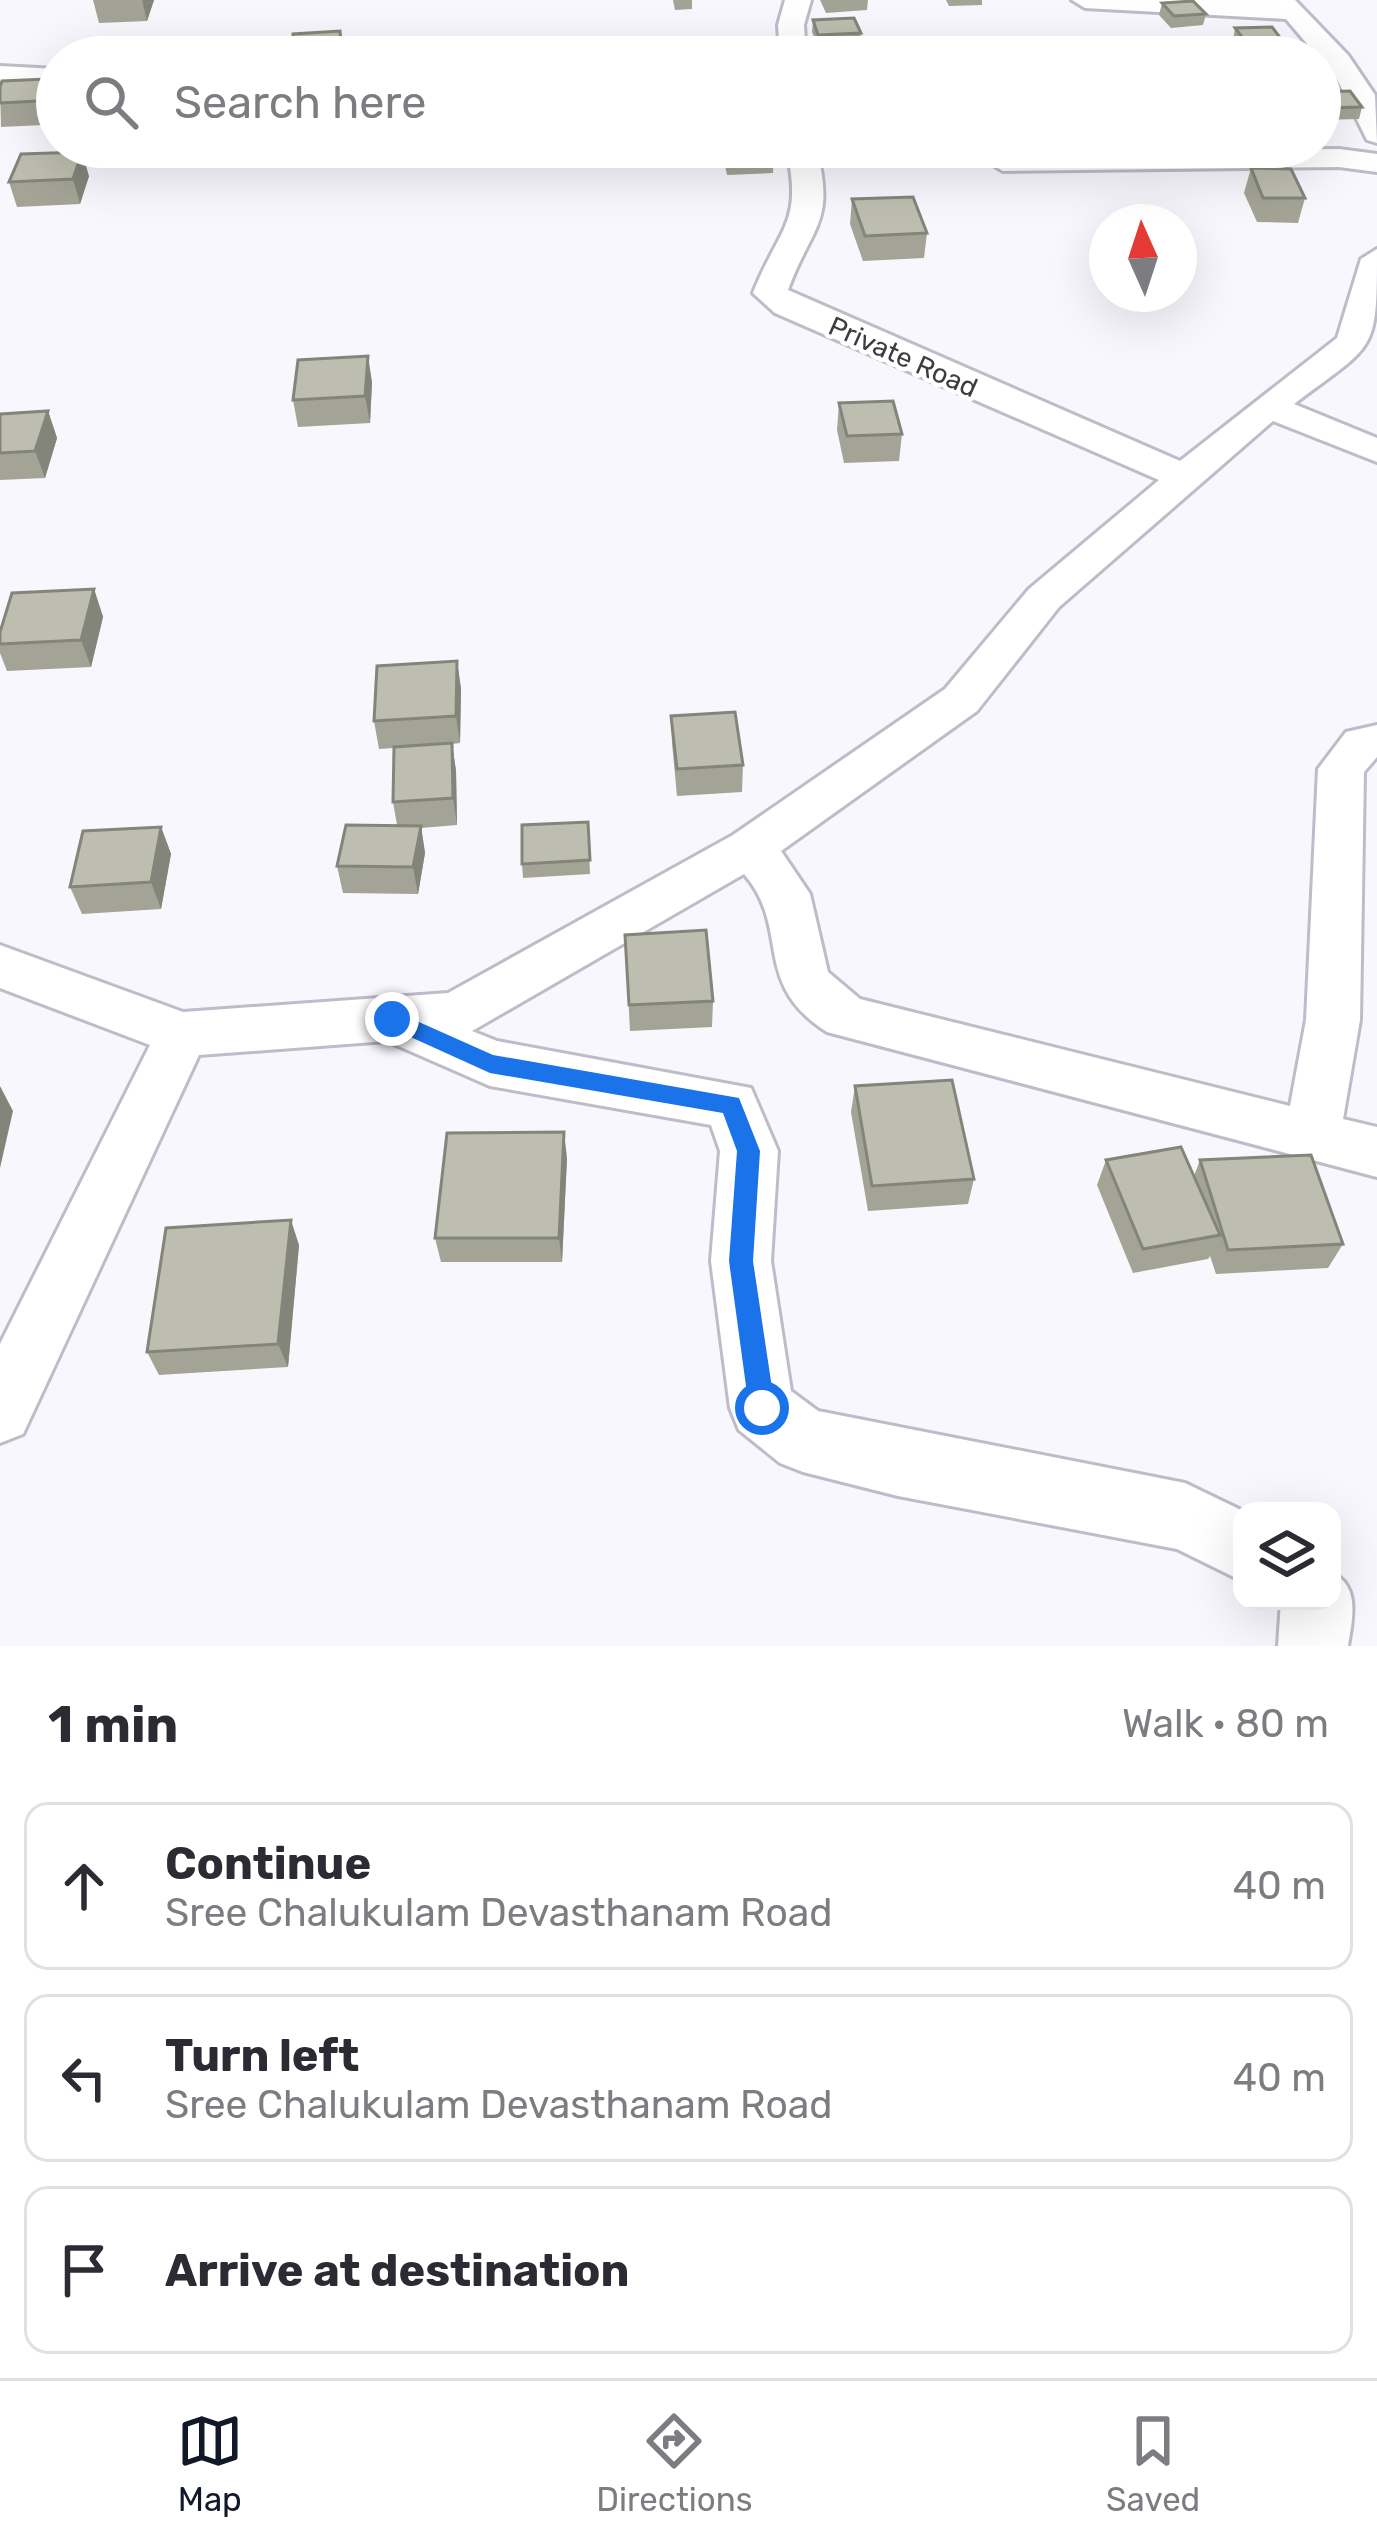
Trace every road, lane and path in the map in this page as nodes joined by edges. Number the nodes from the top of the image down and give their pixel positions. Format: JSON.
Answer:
{"nodes":[{"id":1,"x":798,"y":0,"type":"edge"},
{"id":2,"x":1085,"y":0,"type":"edge"},
{"id":3,"x":1287,"y":6,"type":"edge"},
{"id":4,"x":792,"y":36,"type":"edge"},
{"id":5,"x":1318,"y":36,"type":"edge"},
{"id":6,"x":1341,"y":63,"type":"edge"},
{"id":7,"x":0,"y":74,"type":"edge"},
{"id":8,"x":36,"y":76,"type":"edge"},
{"id":9,"x":1376,"y":130,"type":"edge"},
{"id":10,"x":1341,"y":158,"type":"edge"},
{"id":11,"x":1377,"y":163,"type":"edge"},
{"id":12,"x":807,"y":168,"type":"edge"},
{"id":13,"x":1377,"y":259,"type":"edge"},
{"id":14,"x":1268,"y":406,"type":"junction"},
{"id":15,"x":1377,"y":451,"type":"edge"},
{"id":16,"x":1185,"y":478,"type":"junction"},
{"id":17,"x":1377,"y":741,"type":"edge"},
{"id":18,"x":749,"y":848,"type":"junction"},
{"id":19,"x":0,"y":966,"type":"edge"},
{"id":20,"x":392,"y":1019,"type":"junction"},
{"id":21,"x":182,"y":1034,"type":"junction"},
{"id":22,"x":1312,"y":1136,"type":"junction"},
{"id":23,"x":1377,"y":1152,"type":"edge"},
{"id":24,"x":0,"y":1412,"type":"edge"},
{"id":25,"x":1233,"y":1542,"type":"edge"},
{"id":26,"x":1318,"y":1610,"type":"edge"},
{"id":27,"x":1313,"y":1646,"type":"edge"}],
"edges":[{"from":1,"to":4,"type":"street"},
{"from":2,"to":3,"type":"street"},
{"from":3,"to":5,"type":"street"},
{"from":6,"to":9,"type":"street"},
{"from":7,"to":8,"type":"street"},
{"from":10,"to":11,"type":"street"},
{"from":12,"to":16,"type":"street","name":"Private Road"},
{"from":13,"to":14,"type":"street"},
{"from":14,"to":15,"type":"street"},
{"from":14,"to":16,"type":"street"},
{"from":16,"to":18,"type":"street"},
{"from":17,"to":22,"type":"street"},
{"from":18,"to":20,"type":"street"},
{"from":18,"to":22,"type":"street"},
{"from":19,"to":21,"type":"street"},
{"from":20,"to":21,"type":"street"},
{"from":20,"to":25,"type":"street"},
{"from":21,"to":24,"type":"street"},
{"from":22,"to":23,"type":"street"},
{"from":26,"to":27,"type":"street"}]}
